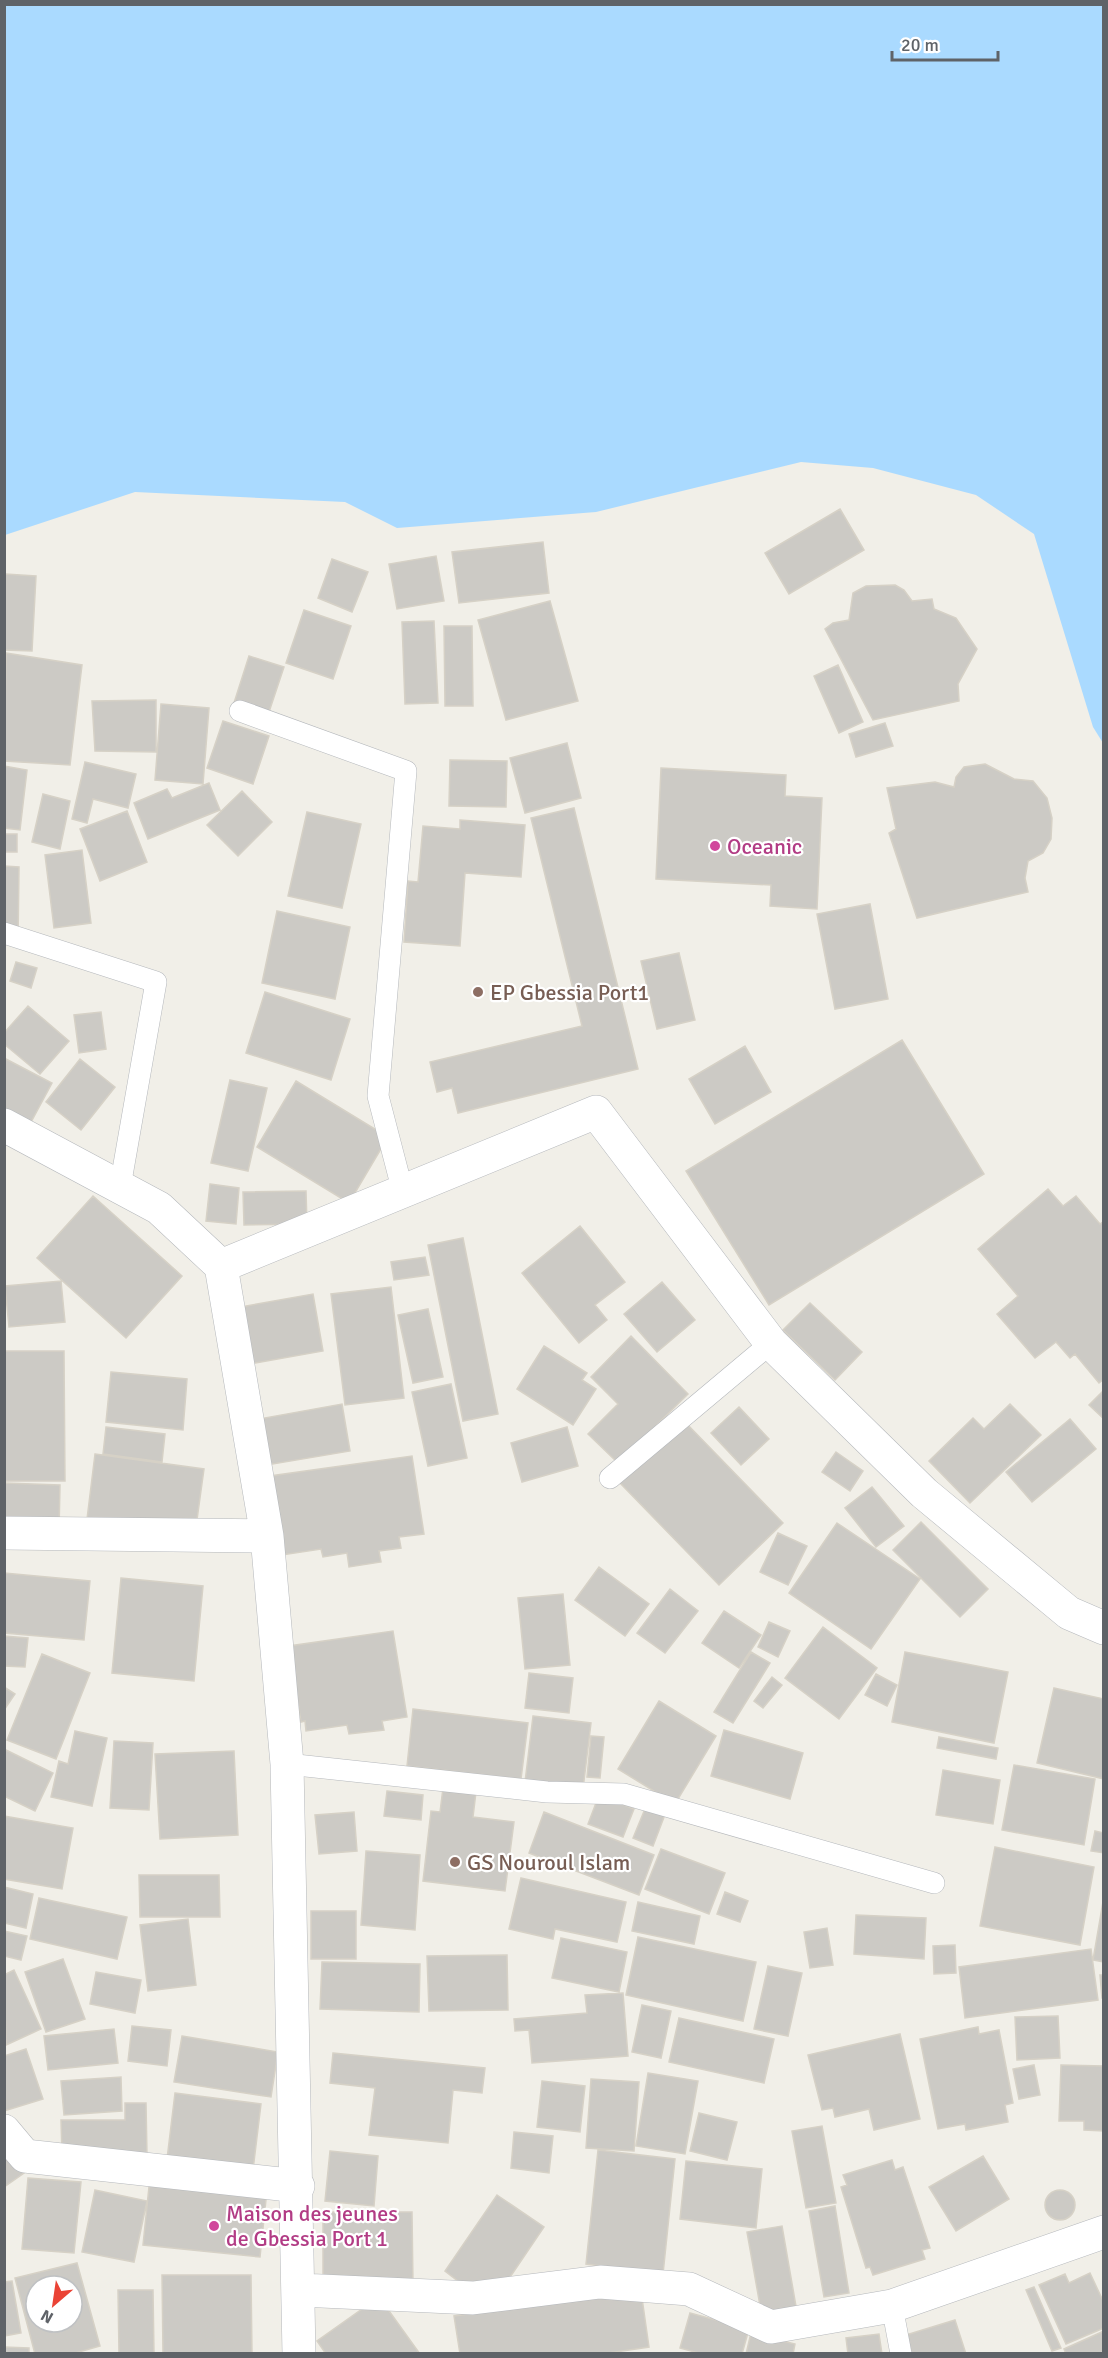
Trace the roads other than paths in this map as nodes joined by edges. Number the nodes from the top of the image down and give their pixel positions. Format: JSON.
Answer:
{"nodes":[{"id":1,"x":240,"y":711,"type":"dead end"},
{"id":2,"x":4,"y":933,"type":"edge"},
{"id":3,"x":4,"y":1125,"type":"edge"},
{"id":4,"x":120,"y":1187,"type":"junction"},
{"id":5,"x":403,"y":1192,"type":"junction"},
{"id":6,"x":221,"y":1266,"type":"junction"},
{"id":7,"x":771,"y":1343,"type":"junction"},
{"id":8,"x":610,"y":1478,"type":"dead end"},
{"id":9,"x":4,"y":1533,"type":"edge"},
{"id":10,"x":267,"y":1536,"type":"junction"},
{"id":11,"x":1104,"y":1628,"type":"edge"},
{"id":12,"x":287,"y":1764,"type":"junction"},
{"id":13,"x":934,"y":1883,"type":"dead end"},
{"id":14,"x":4,"y":2131,"type":"edge"},
{"id":15,"x":298,"y":2186,"type":"junction"},
{"id":16,"x":1104,"y":2232,"type":"edge"},
{"id":17,"x":300,"y":2290,"type":"junction"},
{"id":18,"x":892,"y":2306,"type":"junction"},
{"id":19,"x":299,"y":2354,"type":"edge"},
{"id":20,"x":901,"y":2354,"type":"edge"}],
"edges":[{"from":1,"to":5,"type":"lane"},
{"from":2,"to":4,"type":"lane"},
{"from":3,"to":4,"type":"street"},
{"from":4,"to":6,"type":"street"},
{"from":5,"to":6,"type":"street"},
{"from":5,"to":7,"type":"street"},
{"from":6,"to":10,"type":"street"},
{"from":7,"to":8,"type":"lane"},
{"from":7,"to":11,"type":"street"},
{"from":9,"to":10,"type":"street"},
{"from":10,"to":12,"type":"street"},
{"from":12,"to":13,"type":"lane"},
{"from":12,"to":15,"type":"street"},
{"from":14,"to":15,"type":"street"},
{"from":15,"to":17,"type":"street"},
{"from":16,"to":18,"type":"street"},
{"from":17,"to":18,"type":"street"},
{"from":17,"to":19,"type":"street"},
{"from":18,"to":20,"type":"lane"}]}
